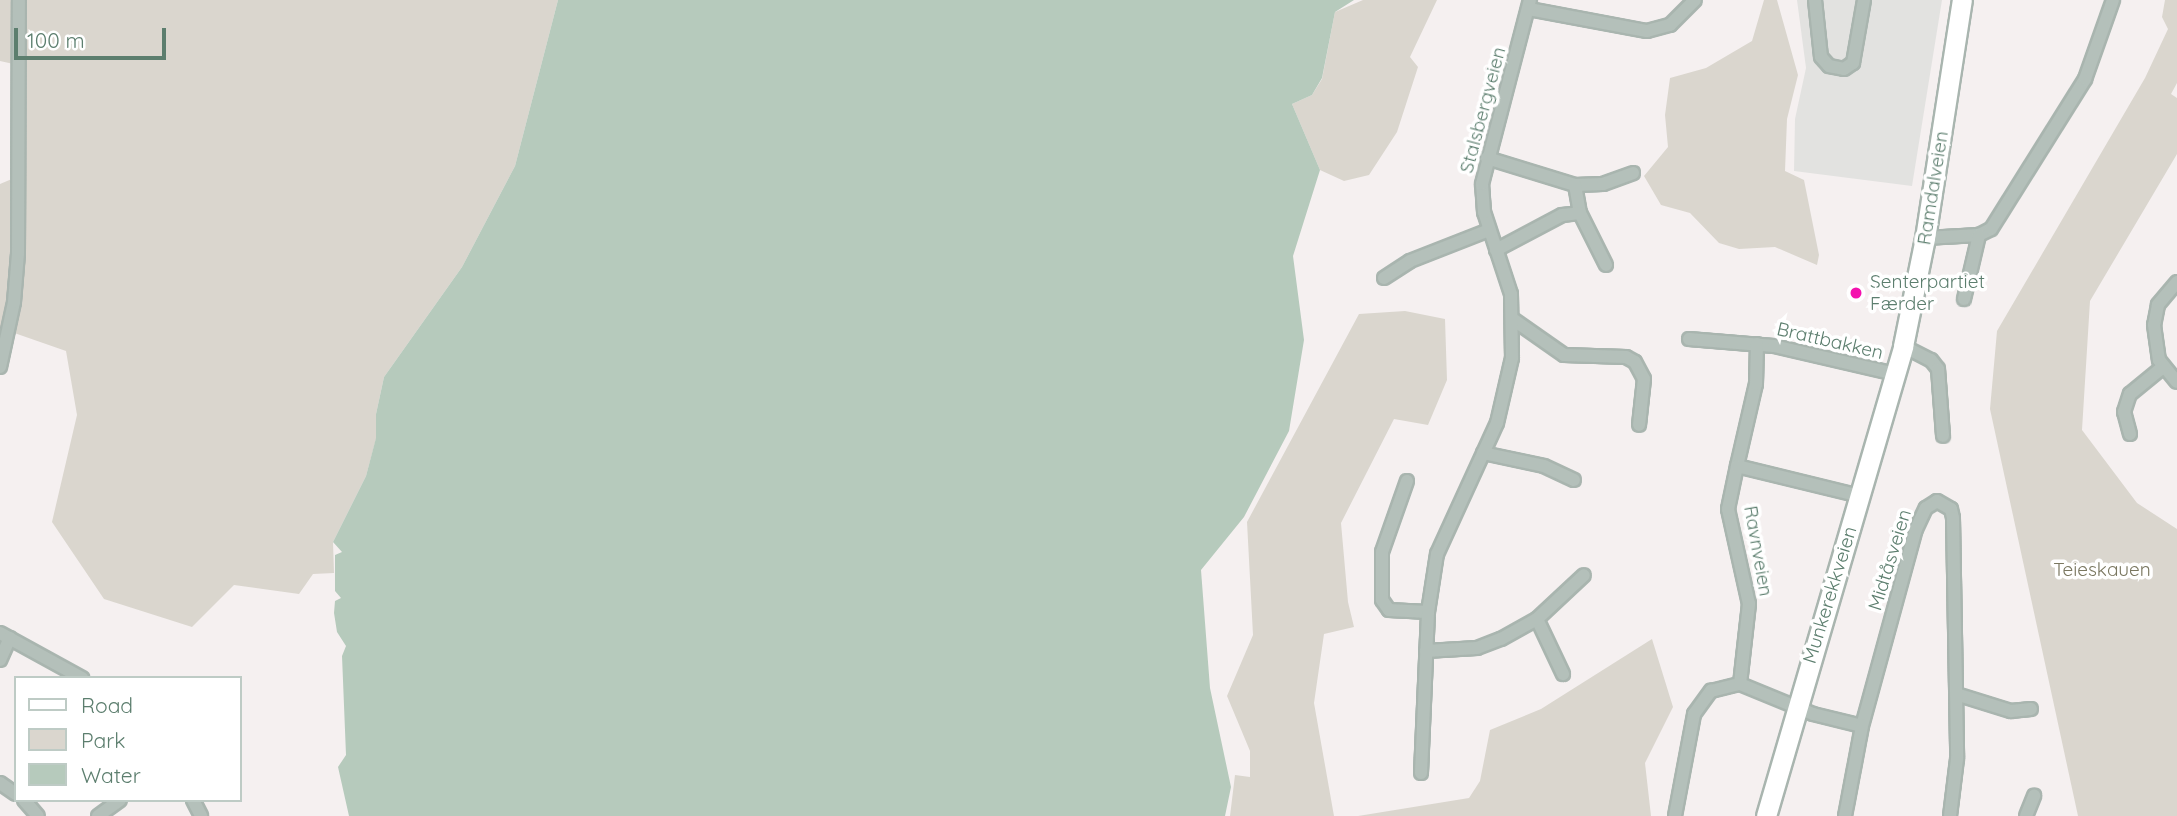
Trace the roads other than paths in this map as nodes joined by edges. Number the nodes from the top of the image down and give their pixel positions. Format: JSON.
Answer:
{"nodes":[{"id":1,"x":19,"y":0,"type":"edge"},
{"id":2,"x":1695,"y":0,"type":"edge"},
{"id":3,"x":1815,"y":0,"type":"edge"},
{"id":4,"x":1864,"y":0,"type":"edge"},
{"id":5,"x":1962,"y":0,"type":"edge"},
{"id":6,"x":2113,"y":0,"type":"edge"},
{"id":7,"x":1530,"y":4,"type":"edge"},
{"id":8,"x":1487,"y":158,"type":"junction"},
{"id":9,"x":1633,"y":173,"type":"dead end"},
{"id":10,"x":1575,"y":184,"type":"junction"},
{"id":11,"x":1580,"y":213,"type":"junction"},
{"id":12,"x":1489,"y":230,"type":"junction"},
{"id":13,"x":1979,"y":235,"type":"junction"},
{"id":14,"x":1925,"y":238,"type":"junction"},
{"id":15,"x":1496,"y":250,"type":"junction"},
{"id":16,"x":1606,"y":265,"type":"dead end"},
{"id":17,"x":1384,"y":278,"type":"dead end"},
{"id":18,"x":2177,"y":282,"type":"edge"},
{"id":19,"x":1964,"y":299,"type":"dead end"},
{"id":20,"x":1514,"y":320,"type":"junction"},
{"id":21,"x":1689,"y":339,"type":"dead end"},
{"id":22,"x":1757,"y":344,"type":"junction"},
{"id":23,"x":1903,"y":346,"type":"junction"},
{"id":24,"x":0,"y":367,"type":"edge"},
{"id":25,"x":2163,"y":367,"type":"junction"},
{"id":26,"x":1895,"y":374,"type":"junction"},
{"id":27,"x":2177,"y":382,"type":"edge"},
{"id":28,"x":1639,"y":425,"type":"dead end"},
{"id":29,"x":2130,"y":434,"type":"dead end"},
{"id":30,"x":1943,"y":436,"type":"dead end"},
{"id":31,"x":1483,"y":453,"type":"junction"},
{"id":32,"x":1737,"y":466,"type":"junction"},
{"id":33,"x":1574,"y":480,"type":"dead end"},
{"id":34,"x":1407,"y":481,"type":"dead end"},
{"id":35,"x":1860,"y":496,"type":"junction"},
{"id":36,"x":1584,"y":575,"type":"dead end"},
{"id":37,"x":1428,"y":612,"type":"junction"},
{"id":38,"x":1537,"y":619,"type":"junction"},
{"id":39,"x":5,"y":635,"type":"edge"},
{"id":40,"x":1426,"y":652,"type":"junction"},
{"id":41,"x":0,"y":660,"type":"edge"},
{"id":42,"x":1563,"y":674,"type":"dead end"},
{"id":43,"x":78,"y":676,"type":"edge"},
{"id":44,"x":1740,"y":684,"type":"junction"},
{"id":45,"x":1956,"y":694,"type":"junction"},
{"id":46,"x":1798,"y":705,"type":"junction"},
{"id":47,"x":2031,"y":709,"type":"dead end"},
{"id":48,"x":1862,"y":726,"type":"junction"},
{"id":49,"x":1421,"y":773,"type":"dead end"},
{"id":50,"x":2034,"y":796,"type":"dead end"},
{"id":51,"x":26,"y":802,"type":"edge"},
{"id":52,"x":117,"y":802,"type":"edge"},
{"id":53,"x":38,"y":816,"type":"edge"},
{"id":54,"x":98,"y":816,"type":"edge"},
{"id":55,"x":1675,"y":816,"type":"edge"},
{"id":56,"x":1766,"y":816,"type":"edge"},
{"id":57,"x":1845,"y":816,"type":"edge"},
{"id":58,"x":1950,"y":816,"type":"edge"},
{"id":59,"x":2025,"y":816,"type":"edge"}],
"edges":[{"from":1,"to":24,"type":"street"},
{"from":2,"to":7,"type":"street"},
{"from":3,"to":4,"type":"street"},
{"from":5,"to":14,"type":"main road","name":"Ramdalveien"},
{"from":6,"to":13,"type":"street"},
{"from":7,"to":8,"type":"street","name":"Stalsbergveien"},
{"from":8,"to":10,"type":"street"},
{"from":8,"to":12,"type":"street","name":"Stalsbergveien"},
{"from":9,"to":10,"type":"street"},
{"from":10,"to":11,"type":"street"},
{"from":11,"to":15,"type":"street"},
{"from":11,"to":16,"type":"street"},
{"from":12,"to":15,"type":"street","name":"Stalsbergveien"},
{"from":12,"to":17,"type":"street"},
{"from":13,"to":14,"type":"street"},
{"from":13,"to":19,"type":"street"},
{"from":14,"to":23,"type":"main road","name":"Ramdalveien"},
{"from":15,"to":20,"type":"street","name":"Stalsbergveien"},
{"from":18,"to":25,"type":"street"},
{"from":20,"to":28,"type":"street"},
{"from":20,"to":31,"type":"street"},
{"from":21,"to":22,"type":"street","name":"Brattbakken"},
{"from":22,"to":26,"type":"street","name":"Brattbakken"},
{"from":22,"to":32,"type":"street","name":"Ravnveien"},
{"from":23,"to":26,"type":"main road","name":"Ramdalveien"},
{"from":23,"to":30,"type":"street"},
{"from":25,"to":27,"type":"street"},
{"from":25,"to":29,"type":"street"},
{"from":26,"to":35,"type":"main road","name":"Munkerekkveien"},
{"from":31,"to":33,"type":"street"},
{"from":31,"to":37,"type":"street"},
{"from":32,"to":35,"type":"street"},
{"from":32,"to":44,"type":"street","name":"Ravnveien"},
{"from":34,"to":37,"type":"street"},
{"from":35,"to":46,"type":"main road","name":"Munkerekkveien"},
{"from":36,"to":38,"type":"street"},
{"from":37,"to":40,"type":"street"},
{"from":38,"to":40,"type":"street"},
{"from":38,"to":42,"type":"street"},
{"from":39,"to":41,"type":"street"},
{"from":39,"to":43,"type":"street"},
{"from":40,"to":49,"type":"street"},
{"from":44,"to":46,"type":"street"},
{"from":44,"to":55,"type":"street"},
{"from":45,"to":47,"type":"street"},
{"from":45,"to":48,"type":"street","name":"Midtåsveien"},
{"from":45,"to":58,"type":"street","name":"Midtåsveien"},
{"from":46,"to":48,"type":"street"},
{"from":46,"to":56,"type":"main road","name":"Munkerekkveien"},
{"from":48,"to":57,"type":"street"},
{"from":50,"to":59,"type":"street"},
{"from":51,"to":53,"type":"street"},
{"from":52,"to":54,"type":"street"}]}
